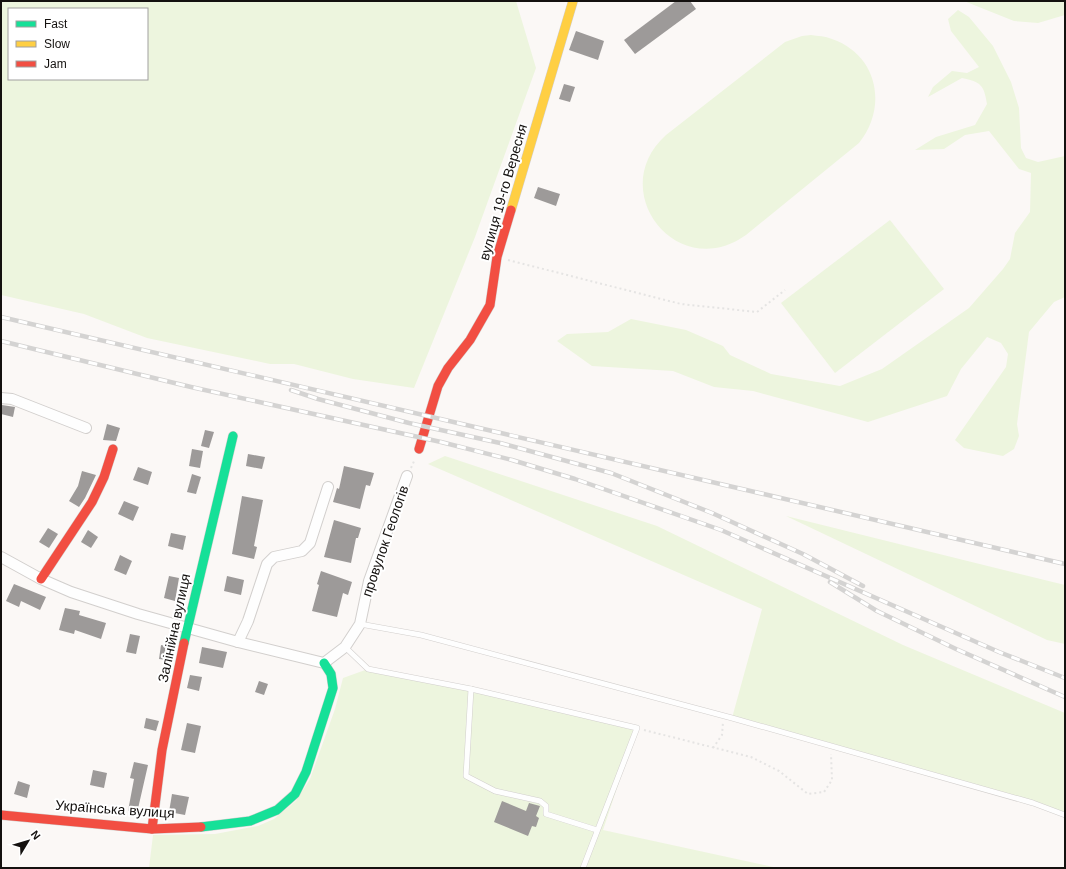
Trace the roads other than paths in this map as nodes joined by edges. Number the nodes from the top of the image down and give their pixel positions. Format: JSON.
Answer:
{"nodes":[{"id":1,"x":573,"y":1,"type":"edge"},
{"id":2,"x":1,"y":398,"type":"edge"},
{"id":3,"x":86,"y":428,"type":"dead end"},
{"id":4,"x":233,"y":436,"type":"dead end"},
{"id":5,"x":113,"y":449,"type":"dead end"},
{"id":6,"x":420,"y":449,"type":"road end"},
{"id":7,"x":407,"y":476,"type":"road end"},
{"id":8,"x":328,"y":487,"type":"dead end"},
{"id":9,"x":1,"y":557,"type":"edge"},
{"id":10,"x":41,"y":579,"type":"junction"},
{"id":11,"x":360,"y":624,"type":"junction"},
{"id":12,"x":187,"y":627,"type":"junction"},
{"id":13,"x":238,"y":642,"type":"junction"},
{"id":14,"x":345,"y":647,"type":"junction"},
{"id":15,"x":324,"y":663,"type":"junction"},
{"id":16,"x":471,"y":689,"type":"junction"},
{"id":17,"x":1,"y":815,"type":"edge"},
{"id":18,"x":1065,"y":815,"type":"edge"},
{"id":19,"x":152,"y":829,"type":"junction"},
{"id":20,"x":597,"y":830,"type":"junction"},
{"id":21,"x":582,"y":868,"type":"edge"}],
"edges":[{"from":1,"to":6,"type":"street","name":"вулиця 19-го Вересня"},
{"from":2,"to":3,"type":"street"},
{"from":4,"to":12,"type":"street","name":"Залінійна вулиця"},
{"from":5,"to":10,"type":"street"},
{"from":7,"to":11,"type":"street","name":"провулок Геологів"},
{"from":8,"to":13,"type":"street"},
{"from":9,"to":10,"type":"street"},
{"from":10,"to":12,"type":"street"},
{"from":11,"to":14,"type":"street","name":"провулок Геологів"},
{"from":11,"to":18,"type":"lane"},
{"from":12,"to":13,"type":"street"},
{"from":12,"to":19,"type":"street","name":"Залінійна вулиця"},
{"from":13,"to":15,"type":"street"},
{"from":14,"to":15,"type":"street","name":"провулок Геологів"},
{"from":14,"to":16,"type":"lane"},
{"from":15,"to":19,"type":"street","name":"Українська вулиця"},
{"from":16,"to":20,"type":"lane"},
{"from":16,"to":20,"type":"lane"},
{"from":17,"to":19,"type":"street","name":"Українська вулиця"},
{"from":20,"to":21,"type":"lane"}]}
